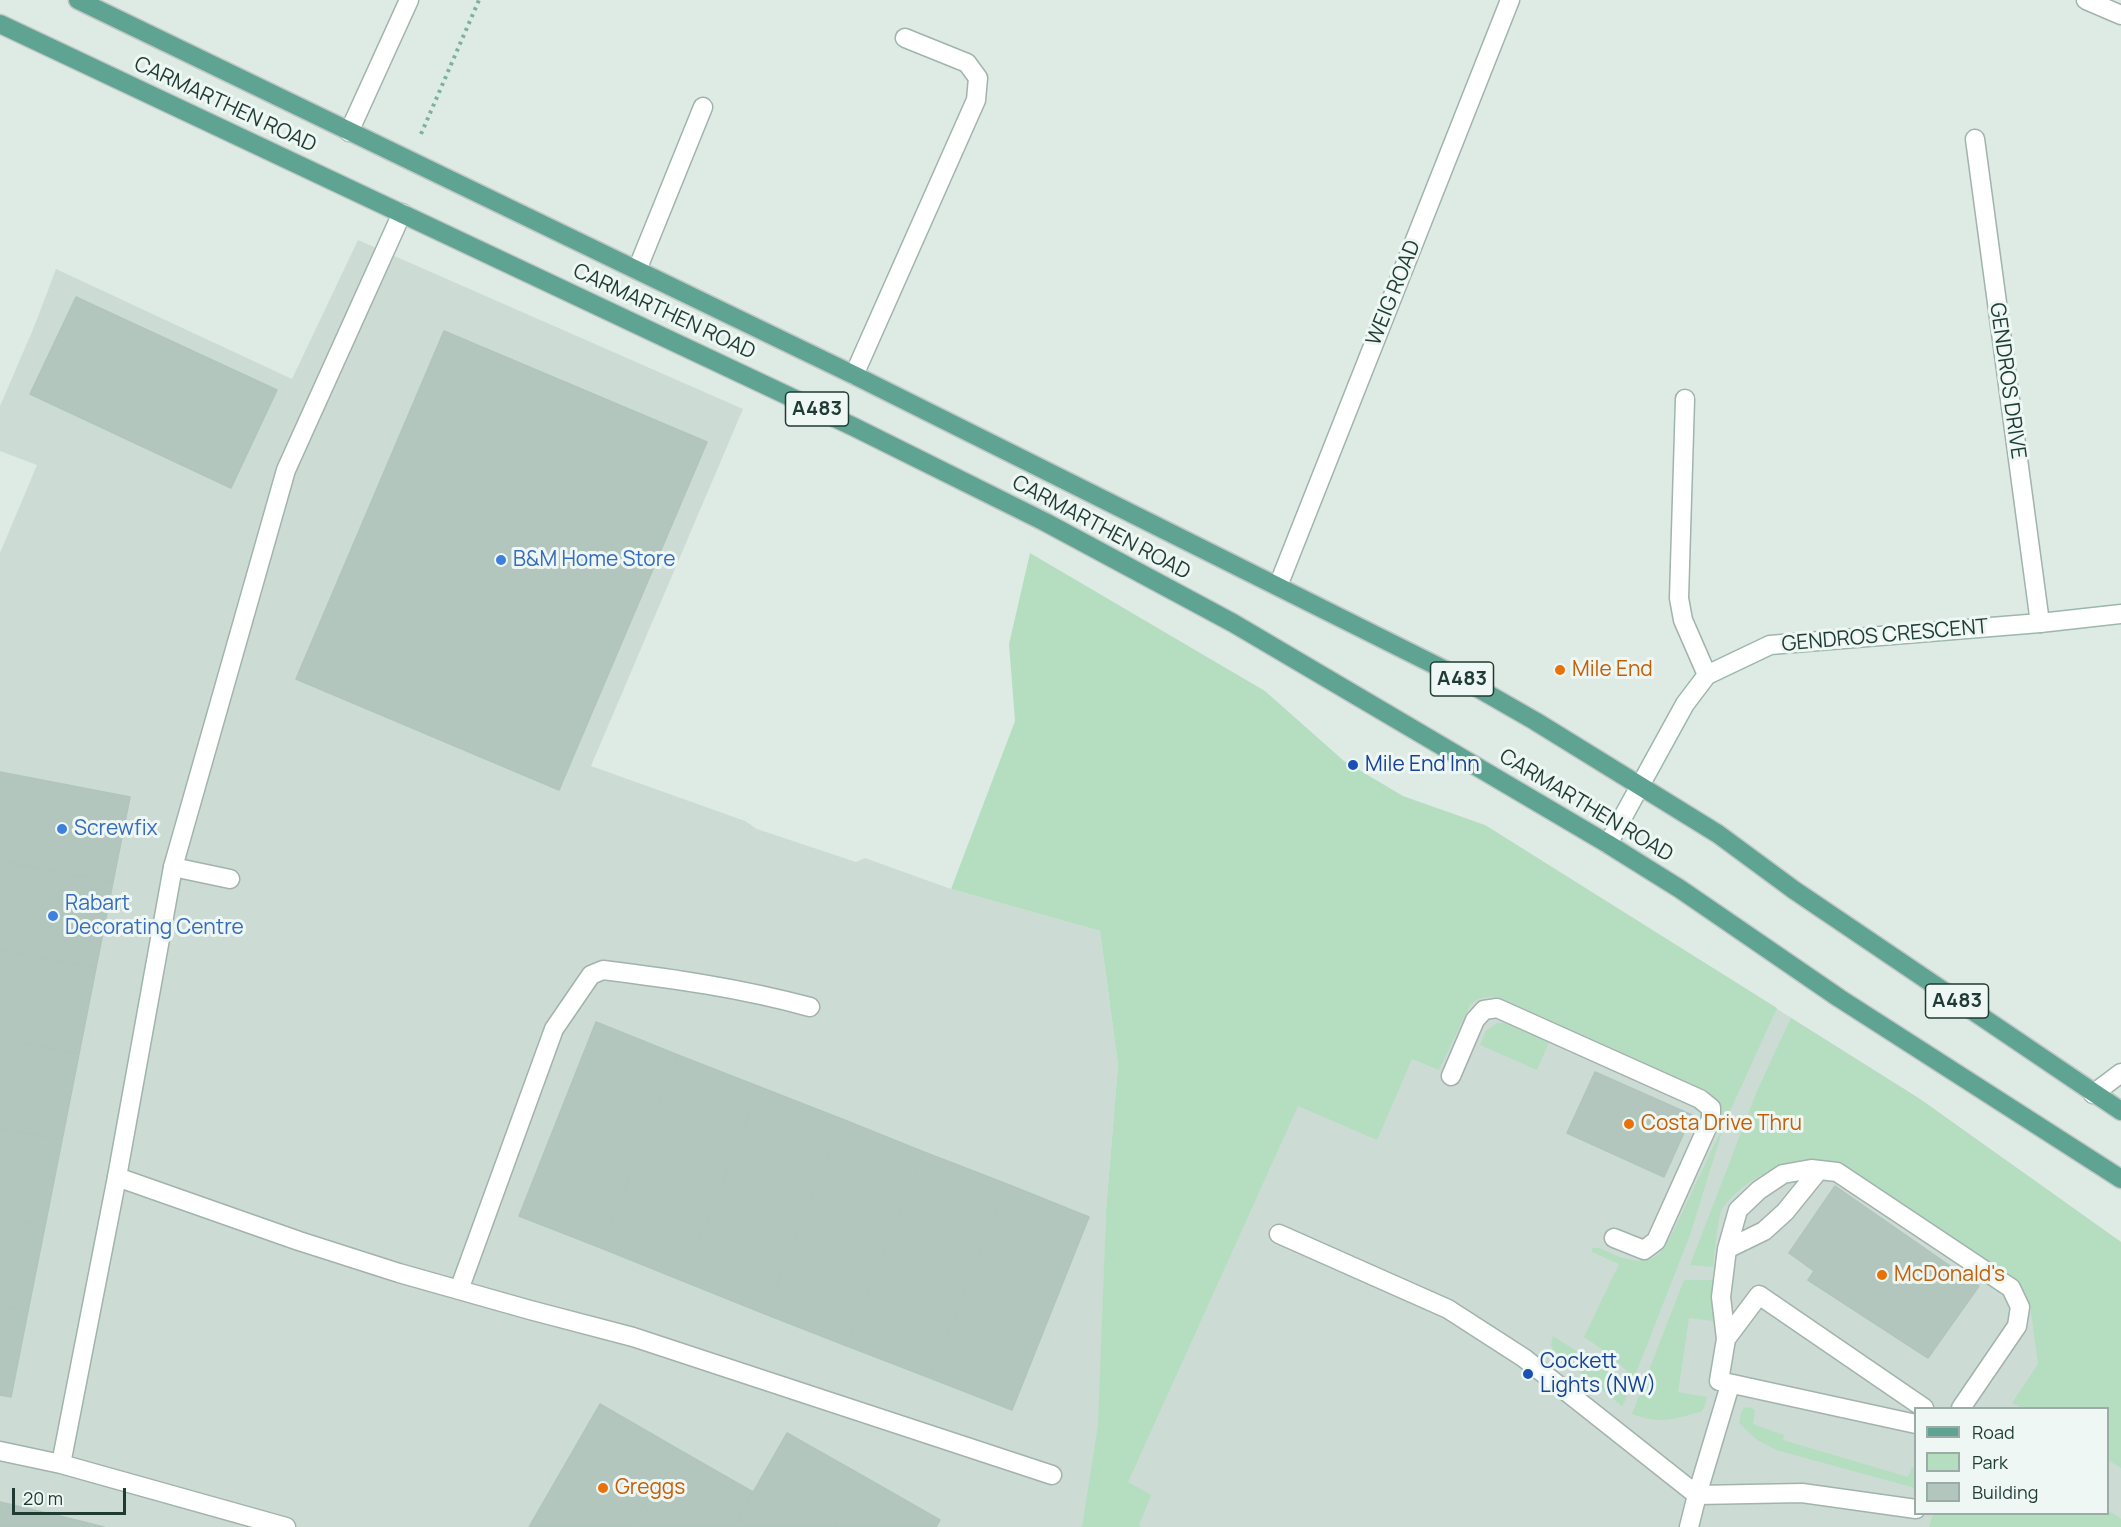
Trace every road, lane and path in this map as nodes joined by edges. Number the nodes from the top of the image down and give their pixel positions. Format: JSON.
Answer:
{"nodes":[{"id":1,"x":78,"y":0,"type":"edge"},
{"id":2,"x":409,"y":0,"type":"edge"},
{"id":3,"x":479,"y":0,"type":"edge"},
{"id":4,"x":1510,"y":0,"type":"edge"},
{"id":5,"x":2086,"y":0,"type":"edge"},
{"id":6,"x":2121,"y":15,"type":"edge"},
{"id":7,"x":0,"y":24,"type":"edge"},
{"id":8,"x":904,"y":38,"type":"dead end"},
{"id":9,"x":703,"y":108,"type":"dead end"},
{"id":10,"x":349,"y":132,"type":"junction"},
{"id":11,"x":1975,"y":138,"type":"dead end"},
{"id":12,"x":410,"y":159,"type":"junction"},
{"id":13,"x":402,"y":213,"type":"junction"},
{"id":14,"x":637,"y":270,"type":"junction"},
{"id":15,"x":854,"y":375,"type":"junction"},
{"id":16,"x":1685,"y":399,"type":"dead end"},
{"id":17,"x":1278,"y":586,"type":"junction"},
{"id":18,"x":2121,"y":614,"type":"edge"},
{"id":19,"x":2040,"y":624,"type":"junction"},
{"id":20,"x":1707,"y":675,"type":"junction"},
{"id":21,"x":1639,"y":786,"type":"junction"},
{"id":22,"x":1608,"y":844,"type":"junction"},
{"id":23,"x":173,"y":867,"type":"junction"},
{"id":24,"x":230,"y":879,"type":"dead end"},
{"id":25,"x":810,"y":1007,"type":"dead end"},
{"id":26,"x":1454,"y":1069,"type":"dead end"},
{"id":27,"x":2121,"y":1073,"type":"edge"},
{"id":28,"x":2093,"y":1094,"type":"junction"},
{"id":29,"x":2121,"y":1111,"type":"edge"},
{"id":30,"x":1819,"y":1170,"type":"junction"},
{"id":31,"x":117,"y":1177,"type":"junction"},
{"id":32,"x":2121,"y":1179,"type":"edge"},
{"id":33,"x":1279,"y":1234,"type":"dead end"},
{"id":34,"x":1614,"y":1238,"type":"dead end"},
{"id":35,"x":1727,"y":1249,"type":"junction"},
{"id":36,"x":459,"y":1290,"type":"junction"},
{"id":37,"x":1726,"y":1339,"type":"junction"},
{"id":38,"x":1730,"y":1384,"type":"junction"},
{"id":39,"x":1923,"y":1407,"type":"edge"},
{"id":40,"x":1962,"y":1407,"type":"edge"},
{"id":41,"x":1914,"y":1424,"type":"edge"},
{"id":42,"x":0,"y":1451,"type":"edge"},
{"id":43,"x":61,"y":1464,"type":"junction"},
{"id":44,"x":1052,"y":1475,"type":"dead end"},
{"id":45,"x":1697,"y":1495,"type":"junction"},
{"id":46,"x":1914,"y":1509,"type":"edge"},
{"id":47,"x":284,"y":1527,"type":"edge"},
{"id":48,"x":1689,"y":1527,"type":"edge"}],
"edges":[{"from":1,"to":10,"type":"main road","name":"CARMARTHEN ROAD","number":"A483"},
{"from":2,"to":10,"type":"street"},
{"from":3,"to":12,"type":"path"},
{"from":4,"to":17,"type":"street","name":"WEIG ROAD"},
{"from":5,"to":6,"type":"street"},
{"from":7,"to":13,"type":"main road","name":"CARMARTHEN ROAD","number":"A483"},
{"from":8,"to":15,"type":"street"},
{"from":9,"to":14,"type":"street"},
{"from":10,"to":12,"type":"main road","name":"CARMARTHEN ROAD","number":"A483"},
{"from":11,"to":19,"type":"street","name":"GENDROS DRIVE"},
{"from":12,"to":14,"type":"main road","name":"CARMARTHEN ROAD","number":"A483"},
{"from":13,"to":22,"type":"main road","name":"CARMARTHEN ROAD","number":"A483"},
{"from":13,"to":23,"type":"street"},
{"from":14,"to":15,"type":"main road","name":"CARMARTHEN ROAD","number":"A483"},
{"from":15,"to":17,"type":"main road","name":"CARMARTHEN ROAD","number":"A483"},
{"from":16,"to":20,"type":"street"},
{"from":17,"to":21,"type":"main road","name":"CARMARTHEN ROAD","number":"A483"},
{"from":18,"to":19,"type":"street","name":"GENDROS CRESCENT"},
{"from":19,"to":20,"type":"street","name":"GENDROS CRESCENT"},
{"from":20,"to":21,"type":"street","name":"GENDROS CRESCENT"},
{"from":21,"to":22,"type":"street","name":"GENDROS CRESCENT"},
{"from":21,"to":28,"type":"main road","name":"CARMARTHEN ROAD","number":"A483"},
{"from":22,"to":32,"type":"main road","name":"CARMARTHEN ROAD","number":"A483"},
{"from":23,"to":24,"type":"street"},
{"from":23,"to":31,"type":"street"},
{"from":25,"to":36,"type":"street"},
{"from":26,"to":34,"type":"street"},
{"from":27,"to":28,"type":"street"},
{"from":28,"to":29,"type":"main road","name":"CARMARTHEN ROAD","number":"A483"},
{"from":30,"to":35,"type":"street"},
{"from":30,"to":35,"type":"street"},
{"from":30,"to":40,"type":"street"},
{"from":31,"to":36,"type":"street"},
{"from":31,"to":43,"type":"street"},
{"from":33,"to":45,"type":"street"},
{"from":35,"to":37,"type":"street"},
{"from":36,"to":44,"type":"street"},
{"from":37,"to":38,"type":"street"},
{"from":37,"to":39,"type":"street"},
{"from":38,"to":41,"type":"street"},
{"from":38,"to":45,"type":"street"},
{"from":42,"to":43,"type":"street"},
{"from":43,"to":47,"type":"street"},
{"from":45,"to":46,"type":"street"},
{"from":45,"to":48,"type":"street"}]}
